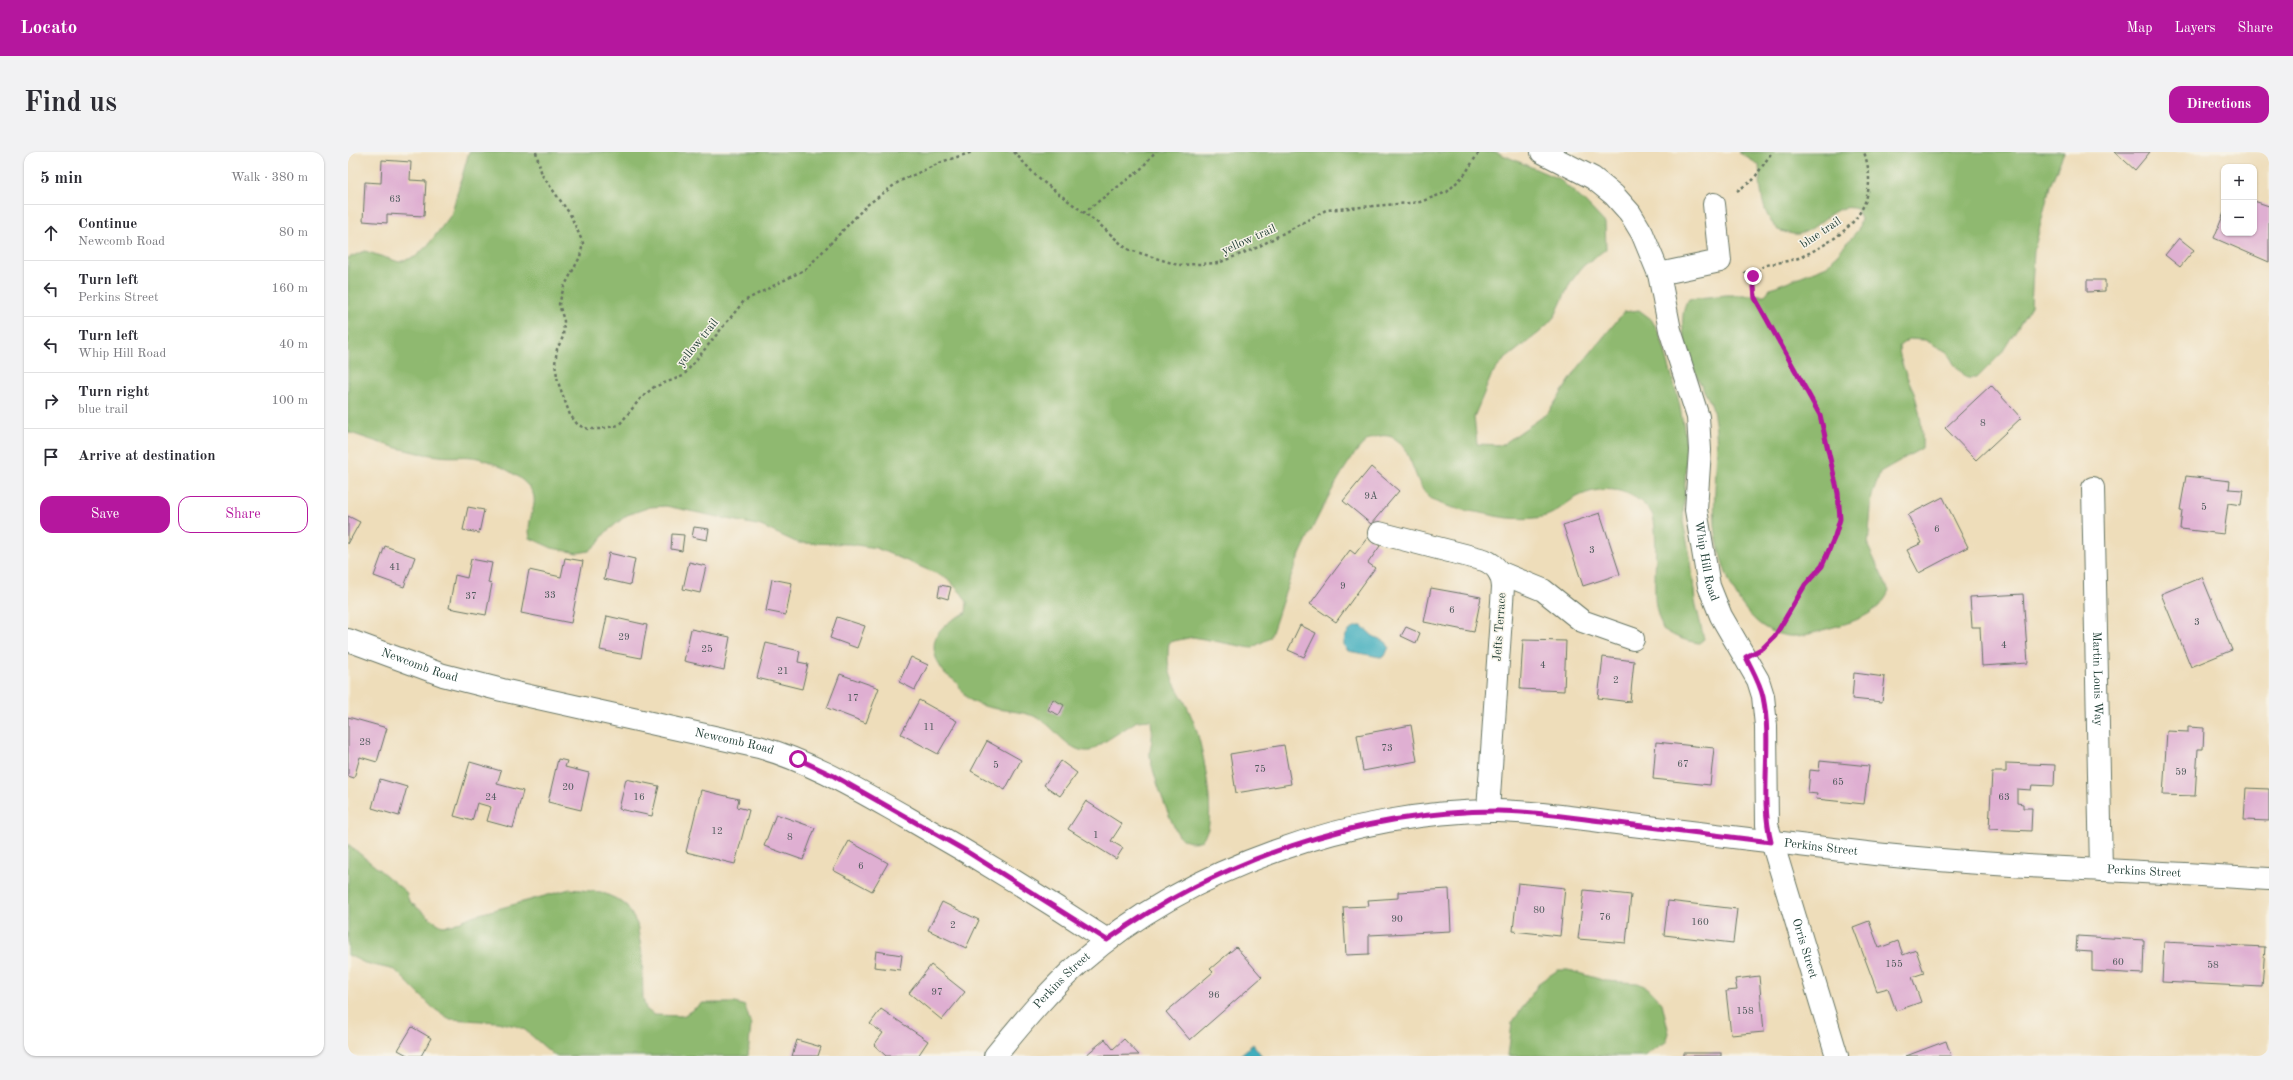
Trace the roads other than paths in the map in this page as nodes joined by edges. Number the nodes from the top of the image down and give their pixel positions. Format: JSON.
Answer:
{"nodes":[{"id":1,"x":1542,"y":152,"type":"edge"},
{"id":2,"x":1714,"y":204,"type":"road end"},
{"id":3,"x":1659,"y":274,"type":"junction"},
{"id":4,"x":2093,"y":488,"type":"dead end"},
{"id":5,"x":1379,"y":533,"type":"dead end"},
{"id":6,"x":1499,"y":572,"type":"junction"},
{"id":7,"x":1633,"y":639,"type":"dead end"},
{"id":8,"x":348,"y":640,"type":"edge"},
{"id":9,"x":1488,"y":811,"type":"junction"},
{"id":10,"x":1771,"y":842,"type":"junction"},
{"id":11,"x":2101,"y":870,"type":"junction"},
{"id":12,"x":2269,"y":878,"type":"edge"},
{"id":13,"x":1107,"y":940,"type":"junction"},
{"id":14,"x":995,"y":1056,"type":"edge"},
{"id":15,"x":1837,"y":1056,"type":"edge"}],
"edges":[{"from":1,"to":3,"type":"street","name":"Whip Hill Road"},
{"from":2,"to":3,"type":"street"},
{"from":3,"to":10,"type":"street","name":"Whip Hill Road"},
{"from":4,"to":11,"type":"street","name":"Martin Louis Way"},
{"from":5,"to":6,"type":"street"},
{"from":6,"to":7,"type":"street"},
{"from":6,"to":9,"type":"street","name":"Jefts Terrace"},
{"from":8,"to":13,"type":"street","name":"Newcomb Road"},
{"from":9,"to":10,"type":"street","name":"Perkins Street"},
{"from":9,"to":13,"type":"street","name":"Perkins Street"},
{"from":10,"to":11,"type":"street","name":"Perkins Street"},
{"from":10,"to":15,"type":"street","name":"Orris Street"},
{"from":11,"to":12,"type":"street","name":"Perkins Street"},
{"from":13,"to":14,"type":"street","name":"Perkins Street"}]}
